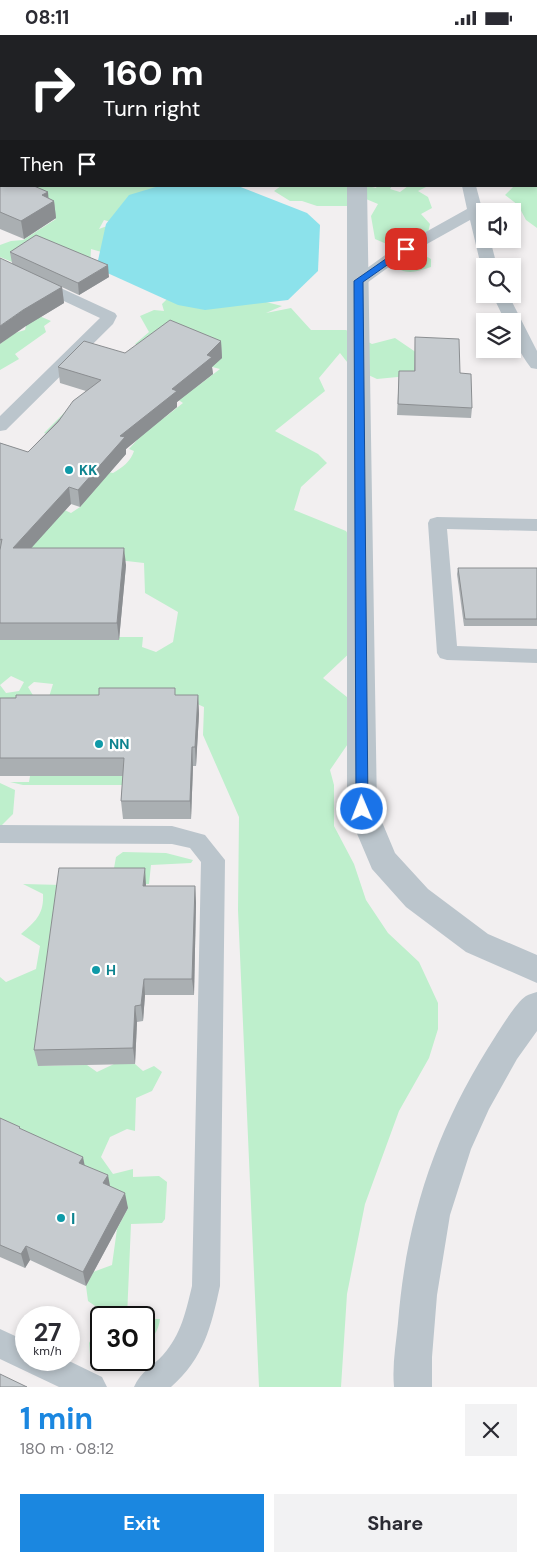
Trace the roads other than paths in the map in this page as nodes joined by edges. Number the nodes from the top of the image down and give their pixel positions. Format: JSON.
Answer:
{"nodes":[{"id":1,"x":357,"y":187,"type":"edge"},
{"id":2,"x":469,"y":187,"type":"edge"},
{"id":3,"x":475,"y":211,"type":"junction"},
{"id":4,"x":487,"y":258,"type":"edge"},
{"id":5,"x":0,"y":265,"type":"edge"},
{"id":6,"x":358,"y":281,"type":"junction"},
{"id":7,"x":504,"y":303,"type":"edge"},
{"id":8,"x":537,"y":364,"type":"edge"},
{"id":9,"x":0,"y":427,"type":"edge"},
{"id":10,"x":537,"y":525,"type":"edge"},
{"id":11,"x":537,"y":656,"type":"edge"},
{"id":12,"x":0,"y":834,"type":"edge"},
{"id":13,"x":537,"y":969,"type":"edge"},
{"id":14,"x":537,"y":1005,"type":"edge"},
{"id":15,"x":0,"y":1344,"type":"edge"},
{"id":16,"x":15,"y":1351,"type":"edge"},
{"id":17,"x":58,"y":1371,"type":"edge"},
{"id":18,"x":92,"y":1387,"type":"edge"},
{"id":19,"x":149,"y":1387,"type":"edge"},
{"id":20,"x":413,"y":1387,"type":"edge"}],
"edges":[{"from":1,"to":6,"type":"street"},
{"from":2,"to":3,"type":"lane"},
{"from":3,"to":4,"type":"lane"},
{"from":3,"to":6,"type":"lane"},
{"from":5,"to":9,"type":"lane"},
{"from":6,"to":13,"type":"street"},
{"from":7,"to":8,"type":"lane"},
{"from":10,"to":11,"type":"lane"},
{"from":12,"to":19,"type":"lane"},
{"from":14,"to":20,"type":"street"},
{"from":15,"to":16,"type":"lane"},
{"from":17,"to":18,"type":"lane"}]}
